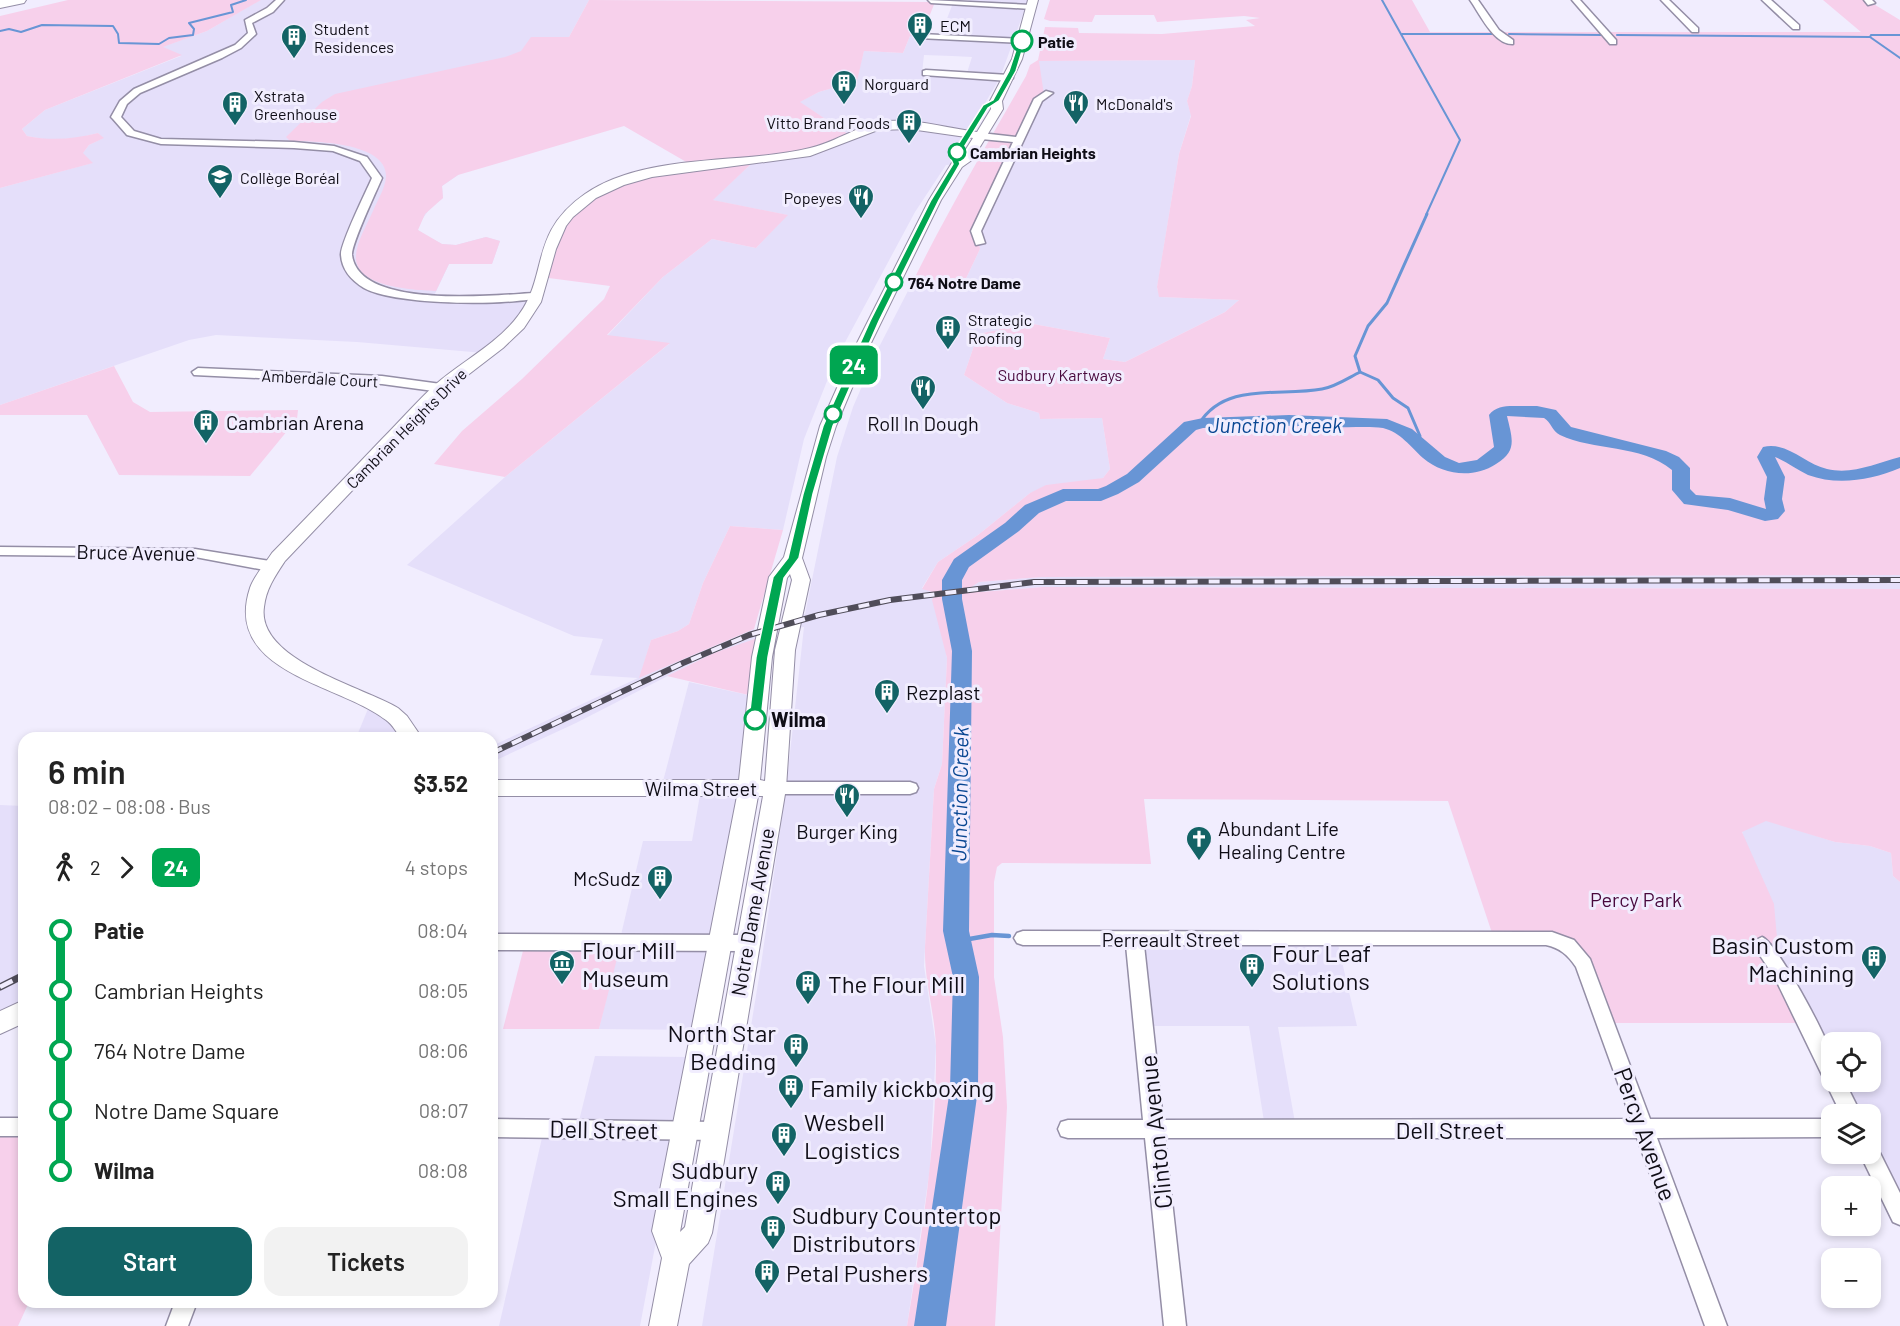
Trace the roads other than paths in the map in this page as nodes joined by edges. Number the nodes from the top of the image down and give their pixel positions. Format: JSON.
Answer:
{"nodes":[{"id":1,"x":19,"y":0,"type":"edge"},
{"id":2,"x":280,"y":0,"type":"edge"},
{"id":3,"x":1474,"y":0,"type":"edge"},
{"id":4,"x":1576,"y":0,"type":"edge"},
{"id":5,"x":1665,"y":0,"type":"edge"},
{"id":6,"x":1766,"y":0,"type":"edge"},
{"id":7,"x":931,"y":1,"type":"edge"},
{"id":8,"x":0,"y":4,"type":"edge"},
{"id":9,"x":1032,"y":4,"type":"edge"},
{"id":10,"x":1796,"y":27,"type":"dead end"},
{"id":11,"x":1695,"y":30,"type":"dead end"},
{"id":12,"x":921,"y":36,"type":"dead end"},
{"id":13,"x":1022,"y":41,"type":"junction"},
{"id":14,"x":1510,"y":42,"type":"dead end"},
{"id":15,"x":1613,"y":42,"type":"dead end"},
{"id":16,"x":926,"y":73,"type":"dead end"},
{"id":17,"x":1009,"y":78,"type":"junction"},
{"id":18,"x":1048,"y":93,"type":"dead end"},
{"id":19,"x":996,"y":101,"type":"junction"},
{"id":20,"x":968,"y":134,"type":"junction"},
{"id":21,"x":981,"y":136,"type":"junction"},
{"id":22,"x":1020,"y":140,"type":"junction"},
{"id":23,"x":957,"y":164,"type":"junction"},
{"id":24,"x":980,"y":243,"type":"dead end"},
{"id":25,"x":534,"y":296,"type":"junction"},
{"id":26,"x":198,"y":372,"type":"dead end"},
{"id":27,"x":441,"y":388,"type":"junction"},
{"id":28,"x":0,"y":551,"type":"edge"},
{"id":29,"x":793,"y":558,"type":"junction"},
{"id":30,"x":270,"y":566,"type":"junction"},
{"id":31,"x":408,"y":732,"type":"edge"},
{"id":32,"x":498,"y":788,"type":"edge"},
{"id":33,"x":749,"y":788,"type":"junction"},
{"id":34,"x":774,"y":788,"type":"junction"},
{"id":35,"x":910,"y":788,"type":"dead end"},
{"id":36,"x":1023,"y":938,"type":"dead end"},
{"id":37,"x":1134,"y":939,"type":"junction"},
{"id":38,"x":498,"y":942,"type":"edge"},
{"id":39,"x":720,"y":942,"type":"junction"},
{"id":40,"x":746,"y":943,"type":"junction"},
{"id":41,"x":1762,"y":945,"type":"dead end"},
{"id":42,"x":1570,"y":946,"type":"joint"},
{"id":43,"x":18,"y":1014,"type":"edge"},
{"id":44,"x":0,"y":1023,"type":"edge"},
{"id":45,"x":1821,"y":1053,"type":"edge"},
{"id":46,"x":0,"y":1127,"type":"edge"},
{"id":47,"x":18,"y":1127,"type":"edge"},
{"id":48,"x":498,"y":1128,"type":"edge"},
{"id":49,"x":1821,"y":1128,"type":"edge"},
{"id":50,"x":1068,"y":1129,"type":"dead end"},
{"id":51,"x":1155,"y":1129,"type":"junction"},
{"id":52,"x":1643,"y":1129,"type":"junction"},
{"id":53,"x":685,"y":1130,"type":"junction"},
{"id":54,"x":716,"y":1131,"type":"junction"},
{"id":55,"x":1875,"y":1164,"type":"edge"},
{"id":56,"x":1900,"y":1215,"type":"edge"},
{"id":57,"x":676,"y":1258,"type":"junction"},
{"id":58,"x":184,"y":1308,"type":"edge"},
{"id":59,"x":177,"y":1326,"type":"edge"},
{"id":60,"x":663,"y":1326,"type":"edge"},
{"id":61,"x":1175,"y":1326,"type":"edge"},
{"id":62,"x":1716,"y":1326,"type":"edge"}],
"edges":[{"from":1,"to":8,"type":"highway"},
{"from":2,"to":25,"type":"street"},
{"from":3,"to":14,"type":"street"},
{"from":4,"to":15,"type":"street"},
{"from":5,"to":11,"type":"street"},
{"from":6,"to":10,"type":"street"},
{"from":7,"to":9,"type":"street"},
{"from":9,"to":13,"type":"main road","name":"Notre Dame Avenue"},
{"from":12,"to":13,"type":"street"},
{"from":13,"to":17,"type":"main road","name":"Notre Dame Avenue"},
{"from":16,"to":17,"type":"street"},
{"from":17,"to":19,"type":"main road","name":"Notre Dame Avenue"},
{"from":18,"to":22,"type":"street"},
{"from":19,"to":20,"type":"main road","name":"Notre Dame Avenue"},
{"from":19,"to":21,"type":"main road","name":"Notre Dame Avenue"},
{"from":20,"to":21,"type":"main road","name":"Cambrian Heights Drive"},
{"from":20,"to":23,"type":"main road","name":"Notre Dame Avenue"},
{"from":20,"to":25,"type":"main road","name":"Cambrian Heights Drive"},
{"from":21,"to":22,"type":"street"},
{"from":21,"to":23,"type":"main road","name":"Notre Dame Avenue"},
{"from":22,"to":24,"type":"street"},
{"from":23,"to":29,"type":"main road","name":"Notre Dame Avenue"},
{"from":25,"to":27,"type":"main road","name":"Cambrian Heights Drive"},
{"from":26,"to":27,"type":"street","name":"Amberdale Court"},
{"from":27,"to":30,"type":"main road","name":"Cambrian Heights Drive"},
{"from":28,"to":30,"type":"street","name":"Bruce Avenue"},
{"from":29,"to":33,"type":"main road","name":"Notre Dame Avenue"},
{"from":29,"to":34,"type":"main road","name":"Notre Dame Avenue"},
{"from":30,"to":31,"type":"main road","name":"Cambrian Heights Drive"},
{"from":32,"to":33,"type":"main road","name":"Wilma Street"},
{"from":33,"to":34,"type":"main road","name":"Wilma Street"},
{"from":33,"to":39,"type":"main road","name":"Notre Dame Avenue"},
{"from":34,"to":35,"type":"street","name":"Wilma Street"},
{"from":34,"to":40,"type":"main road","name":"Notre Dame Avenue"},
{"from":36,"to":37,"type":"street","name":"Perreault Street"},
{"from":37,"to":42,"type":"street","name":"Perreault Street"},
{"from":37,"to":51,"type":"street","name":"Clinton Avenue"},
{"from":38,"to":39,"type":"street"},
{"from":39,"to":40,"type":"street"},
{"from":39,"to":53,"type":"main road","name":"Notre Dame Avenue"},
{"from":40,"to":54,"type":"main road","name":"Notre Dame Avenue"},
{"from":41,"to":45,"type":"street"},
{"from":42,"to":52,"type":"street","name":"Percy Avenue"},
{"from":43,"to":44,"type":"main road"},
{"from":46,"to":47,"type":"street"},
{"from":48,"to":53,"type":"street","name":"Dell Street"},
{"from":49,"to":52,"type":"street","name":"Dell Street"},
{"from":50,"to":51,"type":"street","name":"Dell Street"},
{"from":51,"to":52,"type":"street","name":"Dell Street"},
{"from":51,"to":61,"type":"street","name":"Clinton Avenue"},
{"from":52,"to":62,"type":"street","name":"Percy Avenue"},
{"from":53,"to":54,"type":"street","name":"Dell Street"},
{"from":53,"to":57,"type":"main road","name":"Notre Dame Avenue"},
{"from":54,"to":57,"type":"main road","name":"Notre Dame Avenue"},
{"from":55,"to":56,"type":"street"},
{"from":57,"to":60,"type":"main road","name":"Notre Dame Avenue"},
{"from":58,"to":59,"type":"street"}]}
